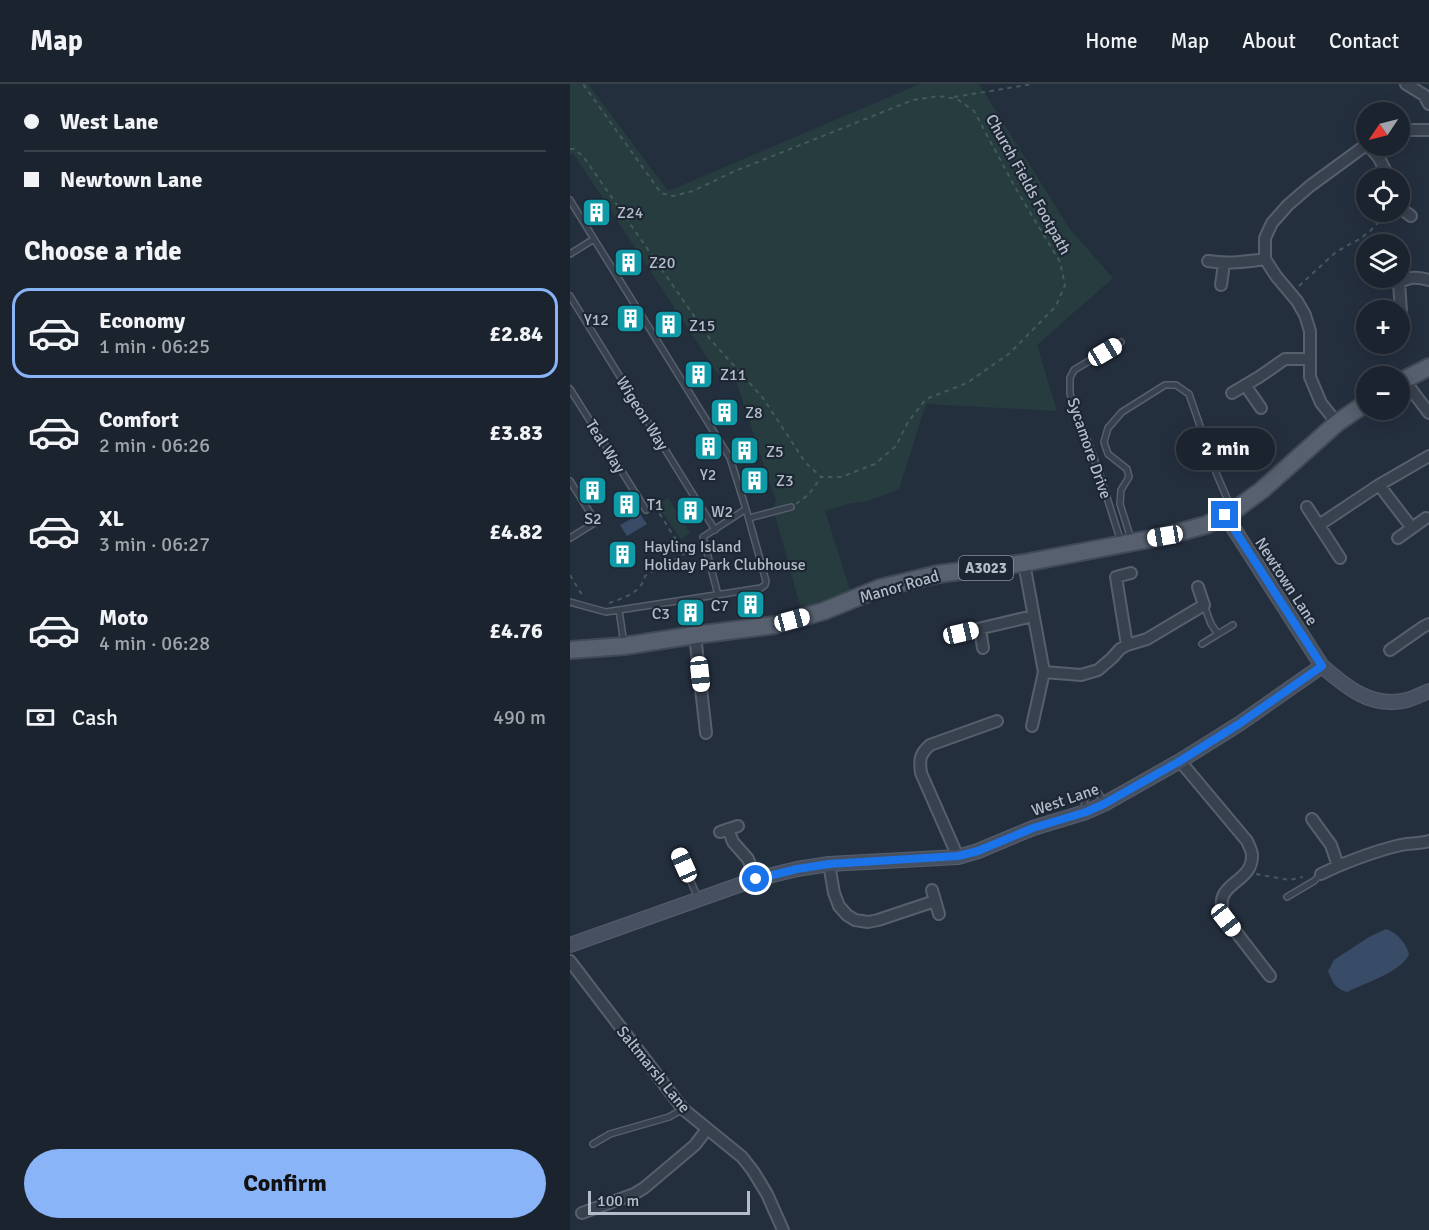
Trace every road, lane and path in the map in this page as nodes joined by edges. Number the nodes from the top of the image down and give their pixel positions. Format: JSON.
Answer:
{"nodes":[{"id":1,"x":583,"y":84,"type":"edge"},
{"id":2,"x":1033,"y":84,"type":"edge"},
{"id":3,"x":1406,"y":84,"type":"edge"},
{"id":4,"x":939,"y":96,"type":"junction"},
{"id":5,"x":1429,"y":104,"type":"edge"},
{"id":6,"x":1410,"y":130,"type":"edge"},
{"id":7,"x":1429,"y":130,"type":"edge"},
{"id":8,"x":570,"y":149,"type":"edge"},
{"id":9,"x":1356,"y":154,"type":"edge"},
{"id":10,"x":570,"y":200,"type":"edge"},
{"id":11,"x":1379,"y":222,"type":"edge"},
{"id":12,"x":594,"y":239,"type":"junction"},
{"id":13,"x":570,"y":254,"type":"edge"},
{"id":14,"x":1265,"y":259,"type":"junction"},
{"id":15,"x":1208,"y":261,"type":"dead end"},
{"id":16,"x":1224,"y":264,"type":"junction"},
{"id":17,"x":1429,"y":280,"type":"edge"},
{"id":18,"x":1221,"y":285,"type":"dead end"},
{"id":19,"x":1291,"y":294,"type":"junction"},
{"id":20,"x":570,"y":296,"type":"edge"},
{"id":21,"x":1400,"y":300,"type":"edge"},
{"id":22,"x":1121,"y":342,"type":"dead end"},
{"id":23,"x":1309,"y":359,"type":"junction"},
{"id":24,"x":1429,"y":367,"type":"edge"},
{"id":25,"x":1410,"y":377,"type":"edge"},
{"id":26,"x":1245,"y":385,"type":"junction"},
{"id":27,"x":570,"y":389,"type":"edge"},
{"id":28,"x":1410,"y":390,"type":"edge"},
{"id":29,"x":1232,"y":393,"type":"dead end"},
{"id":30,"x":1261,"y":408,"type":"dead end"},
{"id":31,"x":1356,"y":410,"type":"edge"},
{"id":32,"x":1429,"y":413,"type":"edge"},
{"id":33,"x":1337,"y":423,"type":"junction"},
{"id":34,"x":1429,"y":456,"type":"edge"},
{"id":35,"x":821,"y":477,"type":"junction"},
{"id":36,"x":570,"y":482,"type":"edge"},
{"id":37,"x":1379,"y":484,"type":"junction"},
{"id":38,"x":791,"y":507,"type":"joint"},
{"id":39,"x":1307,"y":507,"type":"dead end"},
{"id":40,"x":746,"y":509,"type":"junction"},
{"id":41,"x":646,"y":510,"type":"joint"},
{"id":42,"x":1229,"y":513,"type":"junction"},
{"id":43,"x":749,"y":518,"type":"junction"},
{"id":44,"x":1426,"y":518,"type":"dead end"},
{"id":45,"x":1319,"y":525,"type":"junction"},
{"id":46,"x":1412,"y":528,"type":"junction"},
{"id":47,"x":715,"y":530,"type":"junction"},
{"id":48,"x":703,"y":537,"type":"junction"},
{"id":49,"x":570,"y":538,"type":"edge"},
{"id":50,"x":1398,"y":538,"type":"dead end"},
{"id":51,"x":1127,"y":543,"type":"junction"},
{"id":52,"x":683,"y":552,"type":"junction"},
{"id":53,"x":1341,"y":558,"type":"dead end"},
{"id":54,"x":1024,"y":563,"type":"junction"},
{"id":55,"x":659,"y":568,"type":"junction"},
{"id":56,"x":661,"y":572,"type":"dead end"},
{"id":57,"x":1131,"y":573,"type":"dead end"},
{"id":58,"x":570,"y":575,"type":"edge"},
{"id":59,"x":1198,"y":587,"type":"dead end"},
{"id":60,"x":718,"y":595,"type":"junction"},
{"id":61,"x":570,"y":602,"type":"edge"},
{"id":62,"x":608,"y":603,"type":"dead end"},
{"id":63,"x":1204,"y":605,"type":"junction"},
{"id":64,"x":587,"y":607,"type":"junction"},
{"id":65,"x":619,"y":610,"type":"junction"},
{"id":66,"x":1033,"y":616,"type":"junction"},
{"id":67,"x":1429,"y":624,"type":"edge"},
{"id":68,"x":1233,"y":625,"type":"dead end"},
{"id":69,"x":980,"y":629,"type":"junction"},
{"id":70,"x":961,"y":633,"type":"dead end"},
{"id":71,"x":695,"y":634,"type":"junction"},
{"id":72,"x":1218,"y":634,"type":"junction"},
{"id":73,"x":1202,"y":644,"type":"dead end"},
{"id":74,"x":1127,"y":645,"type":"junction"},
{"id":75,"x":624,"y":646,"type":"junction"},
{"id":76,"x":983,"y":648,"type":"dead end"},
{"id":77,"x":570,"y":650,"type":"edge"},
{"id":78,"x":1390,"y":650,"type":"dead end"},
{"id":79,"x":1322,"y":666,"type":"junction"},
{"id":80,"x":1044,"y":672,"type":"junction"},
{"id":81,"x":1429,"y":691,"type":"edge"},
{"id":82,"x":997,"y":721,"type":"dead end"},
{"id":83,"x":1032,"y":726,"type":"dead end"},
{"id":84,"x":706,"y":734,"type":"dead end"},
{"id":85,"x":1180,"y":761,"type":"junction"},
{"id":86,"x":1312,"y":819,"type":"dead end"},
{"id":87,"x":729,"y":829,"type":"dead end"},
{"id":88,"x":1429,"y":841,"type":"edge"},
{"id":89,"x":679,"y":854,"type":"dead end"},
{"id":90,"x":958,"y":856,"type":"junction"},
{"id":91,"x":829,"y":864,"type":"junction"},
{"id":92,"x":1338,"y":866,"type":"junction"},
{"id":93,"x":1247,"y":870,"type":"junction"},
{"id":94,"x":1309,"y":874,"type":"dead end"},
{"id":95,"x":1321,"y":874,"type":"joint"},
{"id":96,"x":756,"y":879,"type":"junction"},
{"id":97,"x":932,"y":890,"type":"dead end"},
{"id":98,"x":1287,"y":897,"type":"dead end"},
{"id":99,"x":699,"y":899,"type":"junction"},
{"id":100,"x":935,"y":902,"type":"junction"},
{"id":101,"x":939,"y":914,"type":"dead end"},
{"id":102,"x":570,"y":945,"type":"edge"},
{"id":103,"x":570,"y":961,"type":"edge"},
{"id":104,"x":1270,"y":976,"type":"dead end"},
{"id":105,"x":683,"y":1109,"type":"junction"},
{"id":106,"x":707,"y":1129,"type":"junction"},
{"id":107,"x":593,"y":1144,"type":"dead end"},
{"id":108,"x":582,"y":1213,"type":"dead end"},
{"id":109,"x":783,"y":1230,"type":"edge"}],
"edges":[{"from":1,"to":4,"type":"path","name":"Church Fields Footpath"},
{"from":2,"to":4,"type":"path"},
{"from":3,"to":5,"type":"street"},
{"from":4,"to":35,"type":"path","name":"Church Fields Footpath"},
{"from":6,"to":7,"type":"street"},
{"from":8,"to":35,"type":"path"},
{"from":9,"to":14,"type":"street"},
{"from":10,"to":12,"type":"lane"},
{"from":11,"to":19,"type":"path"},
{"from":12,"to":13,"type":"lane"},
{"from":12,"to":40,"type":"lane"},
{"from":14,"to":16,"type":"street"},
{"from":14,"to":19,"type":"street"},
{"from":15,"to":16,"type":"street"},
{"from":16,"to":18,"type":"street"},
{"from":17,"to":21,"type":"street"},
{"from":19,"to":23,"type":"street"},
{"from":20,"to":47,"type":"lane","name":"Wigeon Way"},
{"from":22,"to":51,"type":"lane","name":"Sycamore Drive"},
{"from":23,"to":26,"type":"street"},
{"from":23,"to":33,"type":"street"},
{"from":24,"to":25,"type":"main road"},
{"from":26,"to":29,"type":"street"},
{"from":26,"to":30,"type":"street"},
{"from":27,"to":41,"type":"lane","name":"Teal Way"},
{"from":28,"to":32,"type":"street"},
{"from":31,"to":33,"type":"main road","name":"Manor Road","number":"A3023"},
{"from":33,"to":42,"type":"main road","name":"Manor Road","number":"A3023"},
{"from":34,"to":37,"type":"street"},
{"from":35,"to":38,"type":"path"},
{"from":36,"to":49,"type":"lane"},
{"from":37,"to":45,"type":"street"},
{"from":37,"to":46,"type":"street"},
{"from":38,"to":43,"type":"lane"},
{"from":39,"to":45,"type":"street"},
{"from":40,"to":43,"type":"lane"},
{"from":40,"to":47,"type":"lane"},
{"from":41,"to":52,"type":"path"},
{"from":42,"to":51,"type":"main road","name":"Manor Road","number":"A3023"},
{"from":42,"to":51,"type":"lane"},
{"from":42,"to":79,"type":"street","name":"Newtown Lane"},
{"from":43,"to":60,"type":"lane"},
{"from":44,"to":46,"type":"street"},
{"from":45,"to":53,"type":"street"},
{"from":46,"to":50,"type":"street"},
{"from":47,"to":48,"type":"lane"},
{"from":48,"to":52,"type":"path"},
{"from":48,"to":60,"type":"lane"},
{"from":51,"to":54,"type":"main road","name":"Manor Road","number":"A3023"},
{"from":52,"to":55,"type":"path"},
{"from":54,"to":66,"type":"street"},
{"from":54,"to":71,"type":"main road","name":"Manor Road","number":"A3023"},
{"from":55,"to":56,"type":"path"},
{"from":55,"to":62,"type":"path"},
{"from":57,"to":74,"type":"street"},
{"from":58,"to":64,"type":"path"},
{"from":59,"to":63,"type":"street"},
{"from":60,"to":65,"type":"lane"},
{"from":61,"to":64,"type":"lane"},
{"from":63,"to":72,"type":"lane"},
{"from":63,"to":74,"type":"street"},
{"from":64,"to":65,"type":"lane"},
{"from":65,"to":75,"type":"lane"},
{"from":66,"to":69,"type":"street"},
{"from":66,"to":80,"type":"street"},
{"from":67,"to":78,"type":"street"},
{"from":68,"to":72,"type":"lane"},
{"from":69,"to":70,"type":"street"},
{"from":69,"to":76,"type":"street"},
{"from":71,"to":75,"type":"main road","name":"Manor Road","number":"A3023"},
{"from":71,"to":84,"type":"street"},
{"from":72,"to":73,"type":"lane"},
{"from":74,"to":80,"type":"street"},
{"from":75,"to":77,"type":"main road","name":"Manor Road","number":"A3023"},
{"from":79,"to":81,"type":"street"},
{"from":79,"to":85,"type":"street","name":"West Lane"},
{"from":80,"to":83,"type":"street"},
{"from":82,"to":90,"type":"street"},
{"from":85,"to":90,"type":"street","name":"West Lane"},
{"from":85,"to":93,"type":"street"},
{"from":86,"to":92,"type":"street"},
{"from":87,"to":96,"type":"street"},
{"from":88,"to":92,"type":"street"},
{"from":89,"to":99,"type":"lane"},
{"from":90,"to":91,"type":"street","name":"West Lane"},
{"from":91,"to":96,"type":"street","name":"West Lane"},
{"from":91,"to":100,"type":"street"},
{"from":92,"to":95,"type":"street"},
{"from":93,"to":94,"type":"path"},
{"from":93,"to":104,"type":"street"},
{"from":95,"to":98,"type":"lane"},
{"from":96,"to":99,"type":"street","name":"West Lane"},
{"from":97,"to":100,"type":"street"},
{"from":99,"to":102,"type":"street","name":"West Lane"},
{"from":100,"to":101,"type":"street"},
{"from":103,"to":105,"type":"street","name":"Saltmarsh Lane"},
{"from":105,"to":106,"type":"street","name":"Saltmarsh Lane"},
{"from":105,"to":107,"type":"lane"},
{"from":106,"to":108,"type":"street"},
{"from":106,"to":109,"type":"street","name":"Saltmarsh Lane"}]}
